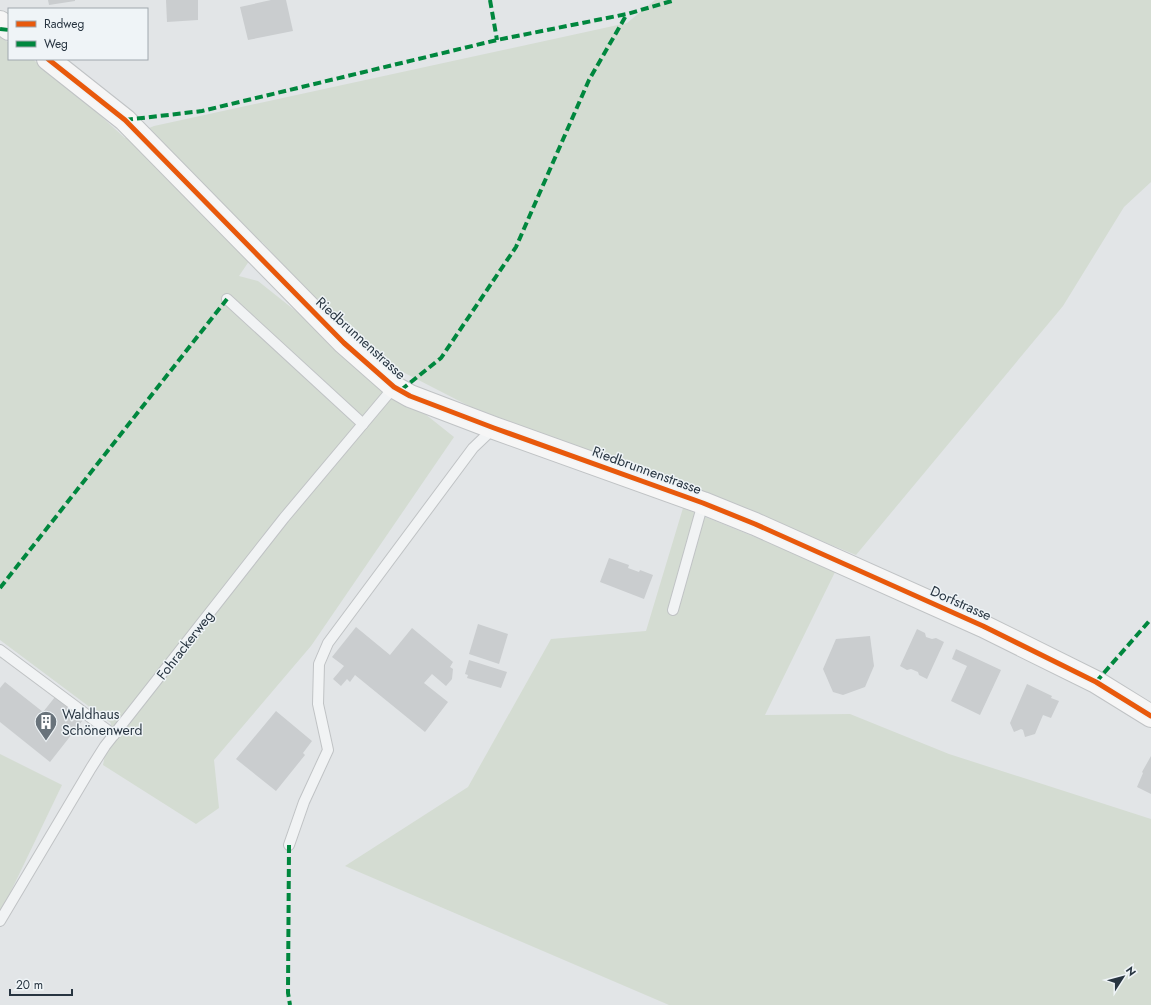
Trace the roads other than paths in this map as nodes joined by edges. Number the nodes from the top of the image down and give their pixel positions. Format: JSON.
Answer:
{"nodes":[{"id":1,"x":0,"y":22,"type":"edge"},
{"id":2,"x":8,"y":28,"type":"edge"},
{"id":3,"x":49,"y":60,"type":"edge"},
{"id":4,"x":227,"y":299,"type":"dead end"},
{"id":5,"x":394,"y":387,"type":"junction"},
{"id":6,"x":363,"y":424,"type":"junction"},
{"id":7,"x":494,"y":428,"type":"junction"},
{"id":8,"x":703,"y":504,"type":"junction"},
{"id":9,"x":755,"y":524,"type":"joint"},
{"id":10,"x":673,"y":610,"type":"dead end"},
{"id":11,"x":0,"y":650,"type":"edge"},
{"id":12,"x":1151,"y":716,"type":"edge"},
{"id":13,"x":114,"y":735,"type":"junction"},
{"id":14,"x":289,"y":845,"type":"dead end"},
{"id":15,"x":0,"y":921,"type":"edge"}],
"edges":[{"from":1,"to":2,"type":"street"},
{"from":3,"to":5,"type":"street","name":"Riedbrunnenstrasse"},
{"from":4,"to":6,"type":"lane"},
{"from":5,"to":6,"type":"lane","name":"Fohrackerweg"},
{"from":5,"to":7,"type":"street","name":"Riedbrunnenstrasse"},
{"from":6,"to":13,"type":"lane","name":"Fohrackerweg"},
{"from":7,"to":8,"type":"street","name":"Riedbrunnenstrasse"},
{"from":7,"to":14,"type":"lane"},
{"from":8,"to":9,"type":"street","name":"Riedbrunnenstrasse"},
{"from":8,"to":10,"type":"lane"},
{"from":9,"to":12,"type":"street","name":"Dorfstrasse"},
{"from":11,"to":13,"type":"lane"},
{"from":13,"to":15,"type":"lane","name":"Fohrackerweg"}]}
